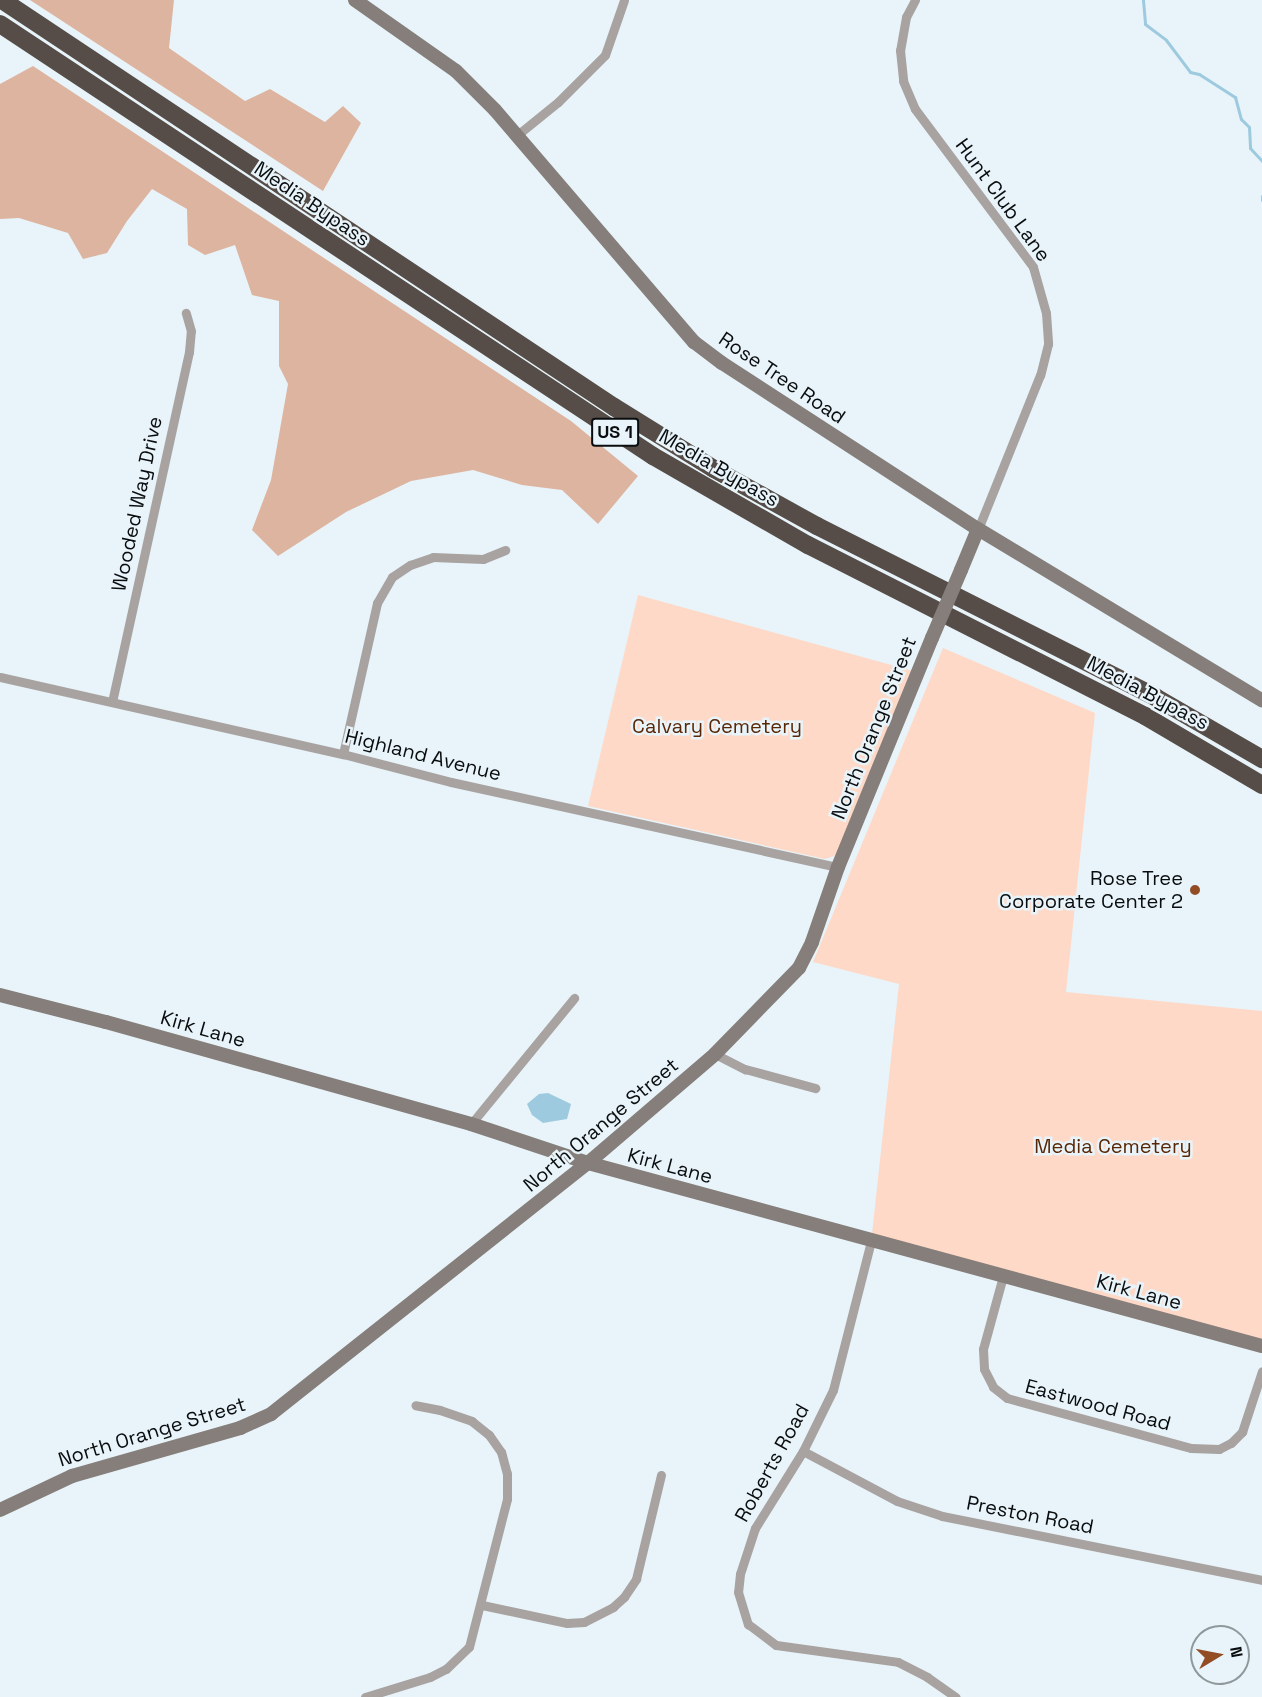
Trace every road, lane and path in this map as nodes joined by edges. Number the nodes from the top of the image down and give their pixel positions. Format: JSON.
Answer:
{"nodes":[{"id":1,"x":2,"y":0,"type":"edge"},
{"id":2,"x":355,"y":0,"type":"edge"},
{"id":3,"x":624,"y":0,"type":"edge"},
{"id":4,"x":915,"y":0,"type":"edge"},
{"id":5,"x":0,"y":24,"type":"edge"},
{"id":6,"x":516,"y":136,"type":"junction"},
{"id":7,"x":186,"y":313,"type":"dead end"},
{"id":8,"x":978,"y":529,"type":"junction"},
{"id":9,"x":505,"y":550,"type":"dead end"},
{"id":10,"x":0,"y":677,"type":"edge"},
{"id":11,"x":1262,"y":700,"type":"edge"},
{"id":12,"x":112,"y":702,"type":"junction"},
{"id":13,"x":343,"y":754,"type":"junction"},
{"id":14,"x":1262,"y":759,"type":"edge"},
{"id":15,"x":1262,"y":785,"type":"edge"},
{"id":16,"x":838,"y":867,"type":"junction"},
{"id":17,"x":0,"y":995,"type":"edge"},
{"id":18,"x":574,"y":998,"type":"dead end"},
{"id":19,"x":715,"y":1054,"type":"junction"},
{"id":20,"x":815,"y":1088,"type":"dead end"},
{"id":21,"x":471,"y":1124,"type":"junction"},
{"id":22,"x":588,"y":1164,"type":"junction"},
{"id":23,"x":871,"y":1241,"type":"junction"},
{"id":24,"x":1003,"y":1276,"type":"junction"},
{"id":25,"x":1262,"y":1346,"type":"edge"},
{"id":26,"x":1262,"y":1371,"type":"edge"},
{"id":27,"x":415,"y":1405,"type":"dead end"},
{"id":28,"x":802,"y":1451,"type":"junction"},
{"id":29,"x":661,"y":1475,"type":"dead end"},
{"id":30,"x":0,"y":1510,"type":"edge"},
{"id":31,"x":1262,"y":1580,"type":"edge"},
{"id":32,"x":482,"y":1605,"type":"junction"},
{"id":33,"x":365,"y":1697,"type":"edge"},
{"id":34,"x":956,"y":1697,"type":"edge"}],
"edges":[{"from":1,"to":14,"type":"highway","name":"Media Bypass","number":"US 1"},
{"from":2,"to":6,"type":"street","name":"Rose Tree Road"},
{"from":3,"to":6,"type":"street"},
{"from":4,"to":8,"type":"street","name":"Hunt Club Lane"},
{"from":5,"to":15,"type":"highway","name":"Media Bypass","number":"US 1"},
{"from":6,"to":8,"type":"street","name":"Rose Tree Road"},
{"from":7,"to":12,"type":"street","name":"Wooded Way Drive"},
{"from":8,"to":11,"type":"street","name":"Rose Tree Road"},
{"from":8,"to":16,"type":"street","name":"North Orange Street","bridge":true},
{"from":9,"to":13,"type":"street"},
{"from":10,"to":12,"type":"street","name":"Highland Avenue"},
{"from":12,"to":13,"type":"street","name":"Highland Avenue"},
{"from":13,"to":16,"type":"street","name":"Highland Avenue"},
{"from":16,"to":19,"type":"street","name":"North Orange Street"},
{"from":17,"to":21,"type":"street","name":"Kirk Lane"},
{"from":18,"to":21,"type":"street"},
{"from":19,"to":20,"type":"street"},
{"from":19,"to":22,"type":"street","name":"North Orange Street"},
{"from":21,"to":22,"type":"street","name":"Kirk Lane"},
{"from":22,"to":23,"type":"street","name":"Kirk Lane"},
{"from":22,"to":30,"type":"street","name":"North Orange Street"},
{"from":23,"to":24,"type":"street","name":"Kirk Lane"},
{"from":23,"to":28,"type":"street","name":"Roberts Road"},
{"from":24,"to":25,"type":"street","name":"Kirk Lane"},
{"from":24,"to":26,"type":"street","name":"Eastwood Road"},
{"from":27,"to":32,"type":"street"},
{"from":28,"to":31,"type":"street","name":"Preston Road"},
{"from":28,"to":34,"type":"street","name":"Roberts Road"},
{"from":29,"to":32,"type":"street"},
{"from":32,"to":33,"type":"street"}]}
